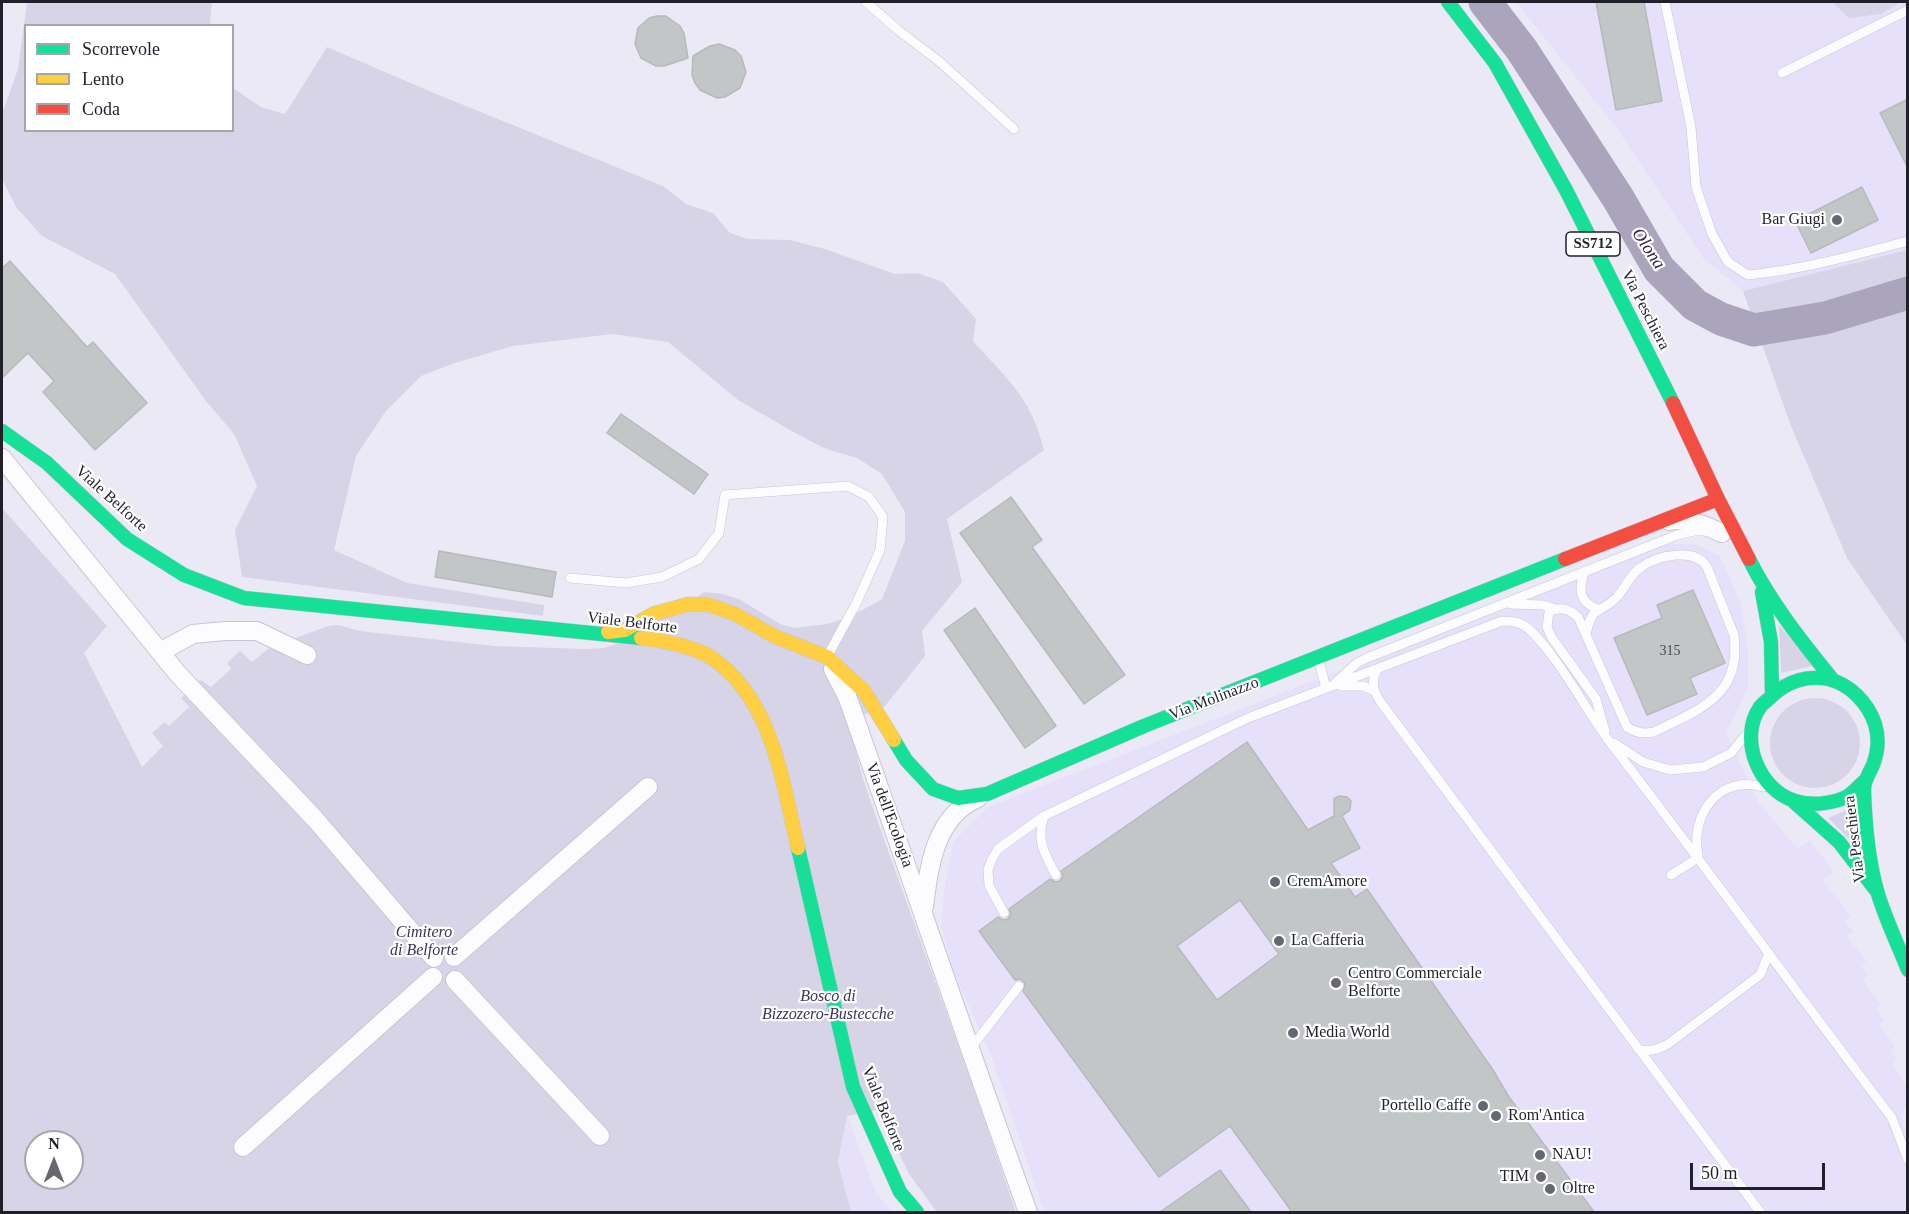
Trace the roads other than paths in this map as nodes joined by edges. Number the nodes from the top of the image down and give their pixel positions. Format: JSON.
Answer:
{"nodes":[{"id":1,"x":866,"y":2,"type":"edge"},
{"id":2,"x":1448,"y":2,"type":"edge"},
{"id":3,"x":1665,"y":2,"type":"edge"},
{"id":4,"x":1908,"y":10,"type":"edge"},
{"id":5,"x":1782,"y":73,"type":"dead end"},
{"id":6,"x":1014,"y":129,"type":"dead end"},
{"id":7,"x":1908,"y":241,"type":"edge"},
{"id":8,"x":2,"y":431,"type":"edge"},
{"id":9,"x":2,"y":458,"type":"edge"},
{"id":10,"x":1718,"y":498,"type":"junction"},
{"id":11,"x":1652,"y":525,"type":"junction"},
{"id":12,"x":1722,"y":533,"type":"junction"},
{"id":13,"x":1741,"y":544,"type":"junction"},
{"id":14,"x":1585,"y":571,"type":"junction"},
{"id":15,"x":570,"y":578,"type":"dead end"},
{"id":16,"x":1760,"y":581,"type":"junction"},
{"id":17,"x":1496,"y":607,"type":"junction"},
{"id":18,"x":1556,"y":609,"type":"junction"},
{"id":19,"x":1598,"y":609,"type":"junction"},
{"id":20,"x":593,"y":634,"type":"junction"},
{"id":21,"x":1586,"y":635,"type":"junction"},
{"id":22,"x":160,"y":652,"type":"junction"},
{"id":23,"x":307,"y":655,"type":"dead end"},
{"id":24,"x":827,"y":657,"type":"junction"},
{"id":25,"x":1318,"y":658,"type":"junction"},
{"id":26,"x":1377,"y":669,"type":"junction"},
{"id":27,"x":1833,"y":681,"type":"junction"},
{"id":28,"x":1329,"y":687,"type":"junction"},
{"id":29,"x":1375,"y":691,"type":"junction"},
{"id":30,"x":1772,"y":694,"type":"junction"},
{"id":31,"x":1752,"y":728,"type":"junction"},
{"id":32,"x":1607,"y":739,"type":"junction"},
{"id":33,"x":1865,"y":781,"type":"junction"},
{"id":34,"x":648,"y":788,"type":"dead end"},
{"id":35,"x":1773,"y":790,"type":"junction"},
{"id":36,"x":987,"y":794,"type":"junction"},
{"id":37,"x":1794,"y":801,"type":"junction"},
{"id":38,"x":1044,"y":816,"type":"junction"},
{"id":39,"x":1698,"y":858,"type":"junction"},
{"id":40,"x":1056,"y":875,"type":"dead end"},
{"id":41,"x":1671,"y":875,"type":"dead end"},
{"id":42,"x":1878,"y":893,"type":"junction"},
{"id":43,"x":924,"y":912,"type":"junction"},
{"id":44,"x":1004,"y":913,"type":"dead end"},
{"id":45,"x":1769,"y":953,"type":"junction"},
{"id":46,"x":454,"y":957,"type":"junction"},
{"id":47,"x":434,"y":958,"type":"junction"},
{"id":48,"x":1908,"y":970,"type":"edge"},
{"id":49,"x":433,"y":978,"type":"junction"},
{"id":50,"x":455,"y":980,"type":"junction"},
{"id":51,"x":1019,"y":986,"type":"dead end"},
{"id":52,"x":1638,"y":1049,"type":"junction"},
{"id":53,"x":969,"y":1050,"type":"junction"},
{"id":54,"x":600,"y":1136,"type":"dead end"},
{"id":55,"x":243,"y":1147,"type":"dead end"},
{"id":56,"x":1908,"y":1160,"type":"edge"},
{"id":57,"x":917,"y":1212,"type":"edge"},
{"id":58,"x":1028,"y":1212,"type":"edge"},
{"id":59,"x":1760,"y":1212,"type":"edge"}],
"edges":[{"from":1,"to":6,"type":"lane"},
{"from":2,"to":10,"type":"main road","name":"Via Peschiera","number":"SS712"},
{"from":3,"to":7,"type":"lane"},
{"from":4,"to":5,"type":"lane"},
{"from":8,"to":20,"type":"main road","name":"Viale Belforte"},
{"from":9,"to":22,"type":"street"},
{"from":10,"to":11,"type":"main road","name":"Via Molinazzo"},
{"from":10,"to":13,"type":"main road","name":"Via Peschiera","number":"SS712"},
{"from":11,"to":12,"type":"street","name":"Via Molinazzo"},
{"from":11,"to":25,"type":"main road","name":"Via Molinazzo"},
{"from":12,"to":13,"type":"lane"},
{"from":12,"to":14,"type":"lane"},
{"from":13,"to":16,"type":"main road","name":"Via Peschiera","number":"SS712"},
{"from":14,"to":17,"type":"lane"},
{"from":14,"to":19,"type":"lane"},
{"from":15,"to":24,"type":"lane"},
{"from":16,"to":27,"type":"main road","name":"Via Peschiera","number":"SS712"},
{"from":16,"to":30,"type":"main road","name":"Via Peschiera","number":"SS712"},
{"from":17,"to":18,"type":"lane"},
{"from":17,"to":28,"type":"lane"},
{"from":18,"to":21,"type":"lane"},
{"from":18,"to":32,"type":"lane"},
{"from":19,"to":21,"type":"lane"},
{"from":19,"to":21,"type":"lane"},
{"from":20,"to":24,"type":"main road"},
{"from":20,"to":57,"type":"main road","name":"Viale Belforte"},
{"from":22,"to":23,"type":"street"},
{"from":22,"to":47,"type":"street"},
{"from":24,"to":36,"type":"main road","name":"Via Molinazzo"},
{"from":24,"to":43,"type":"street","name":"Via dell'Ecologia"},
{"from":25,"to":28,"type":"lane"},
{"from":25,"to":36,"type":"main road","name":"Via Molinazzo"},
{"from":26,"to":28,"type":"lane"},
{"from":26,"to":29,"type":"lane"},
{"from":26,"to":32,"type":"lane"},
{"from":27,"to":30,"type":"main road","name":"Via Peschiera"},
{"from":27,"to":33,"type":"main road","name":"Via Peschiera"},
{"from":28,"to":29,"type":"lane"},
{"from":28,"to":38,"type":"lane"},
{"from":29,"to":52,"type":"lane"},
{"from":30,"to":31,"type":"main road","name":"Via Peschiera"},
{"from":31,"to":32,"type":"lane"},
{"from":31,"to":35,"type":"main road","name":"Via Peschiera"},
{"from":32,"to":39,"type":"lane"},
{"from":33,"to":37,"type":"main road","name":"Via Peschiera"},
{"from":33,"to":42,"type":"main road","name":"Via Peschiera"},
{"from":34,"to":46,"type":"street"},
{"from":35,"to":37,"type":"main road","name":"Via Peschiera"},
{"from":35,"to":39,"type":"lane"},
{"from":36,"to":43,"type":"street"},
{"from":37,"to":42,"type":"main road","name":"Via Peschiera"},
{"from":38,"to":40,"type":"lane"},
{"from":38,"to":44,"type":"lane"},
{"from":39,"to":41,"type":"lane"},
{"from":39,"to":45,"type":"lane"},
{"from":42,"to":48,"type":"main road","name":"Via Peschiera"},
{"from":43,"to":53,"type":"street","name":"Via dell'Ecologia"},
{"from":45,"to":52,"type":"lane"},
{"from":45,"to":56,"type":"lane"},
{"from":46,"to":47,"type":"street"},
{"from":46,"to":50,"type":"street"},
{"from":47,"to":49,"type":"street"},
{"from":49,"to":50,"type":"street"},
{"from":49,"to":55,"type":"street"},
{"from":50,"to":54,"type":"street"},
{"from":51,"to":53,"type":"lane"},
{"from":52,"to":59,"type":"lane"},
{"from":53,"to":58,"type":"street","name":"Via dell'Ecologia"}]}
